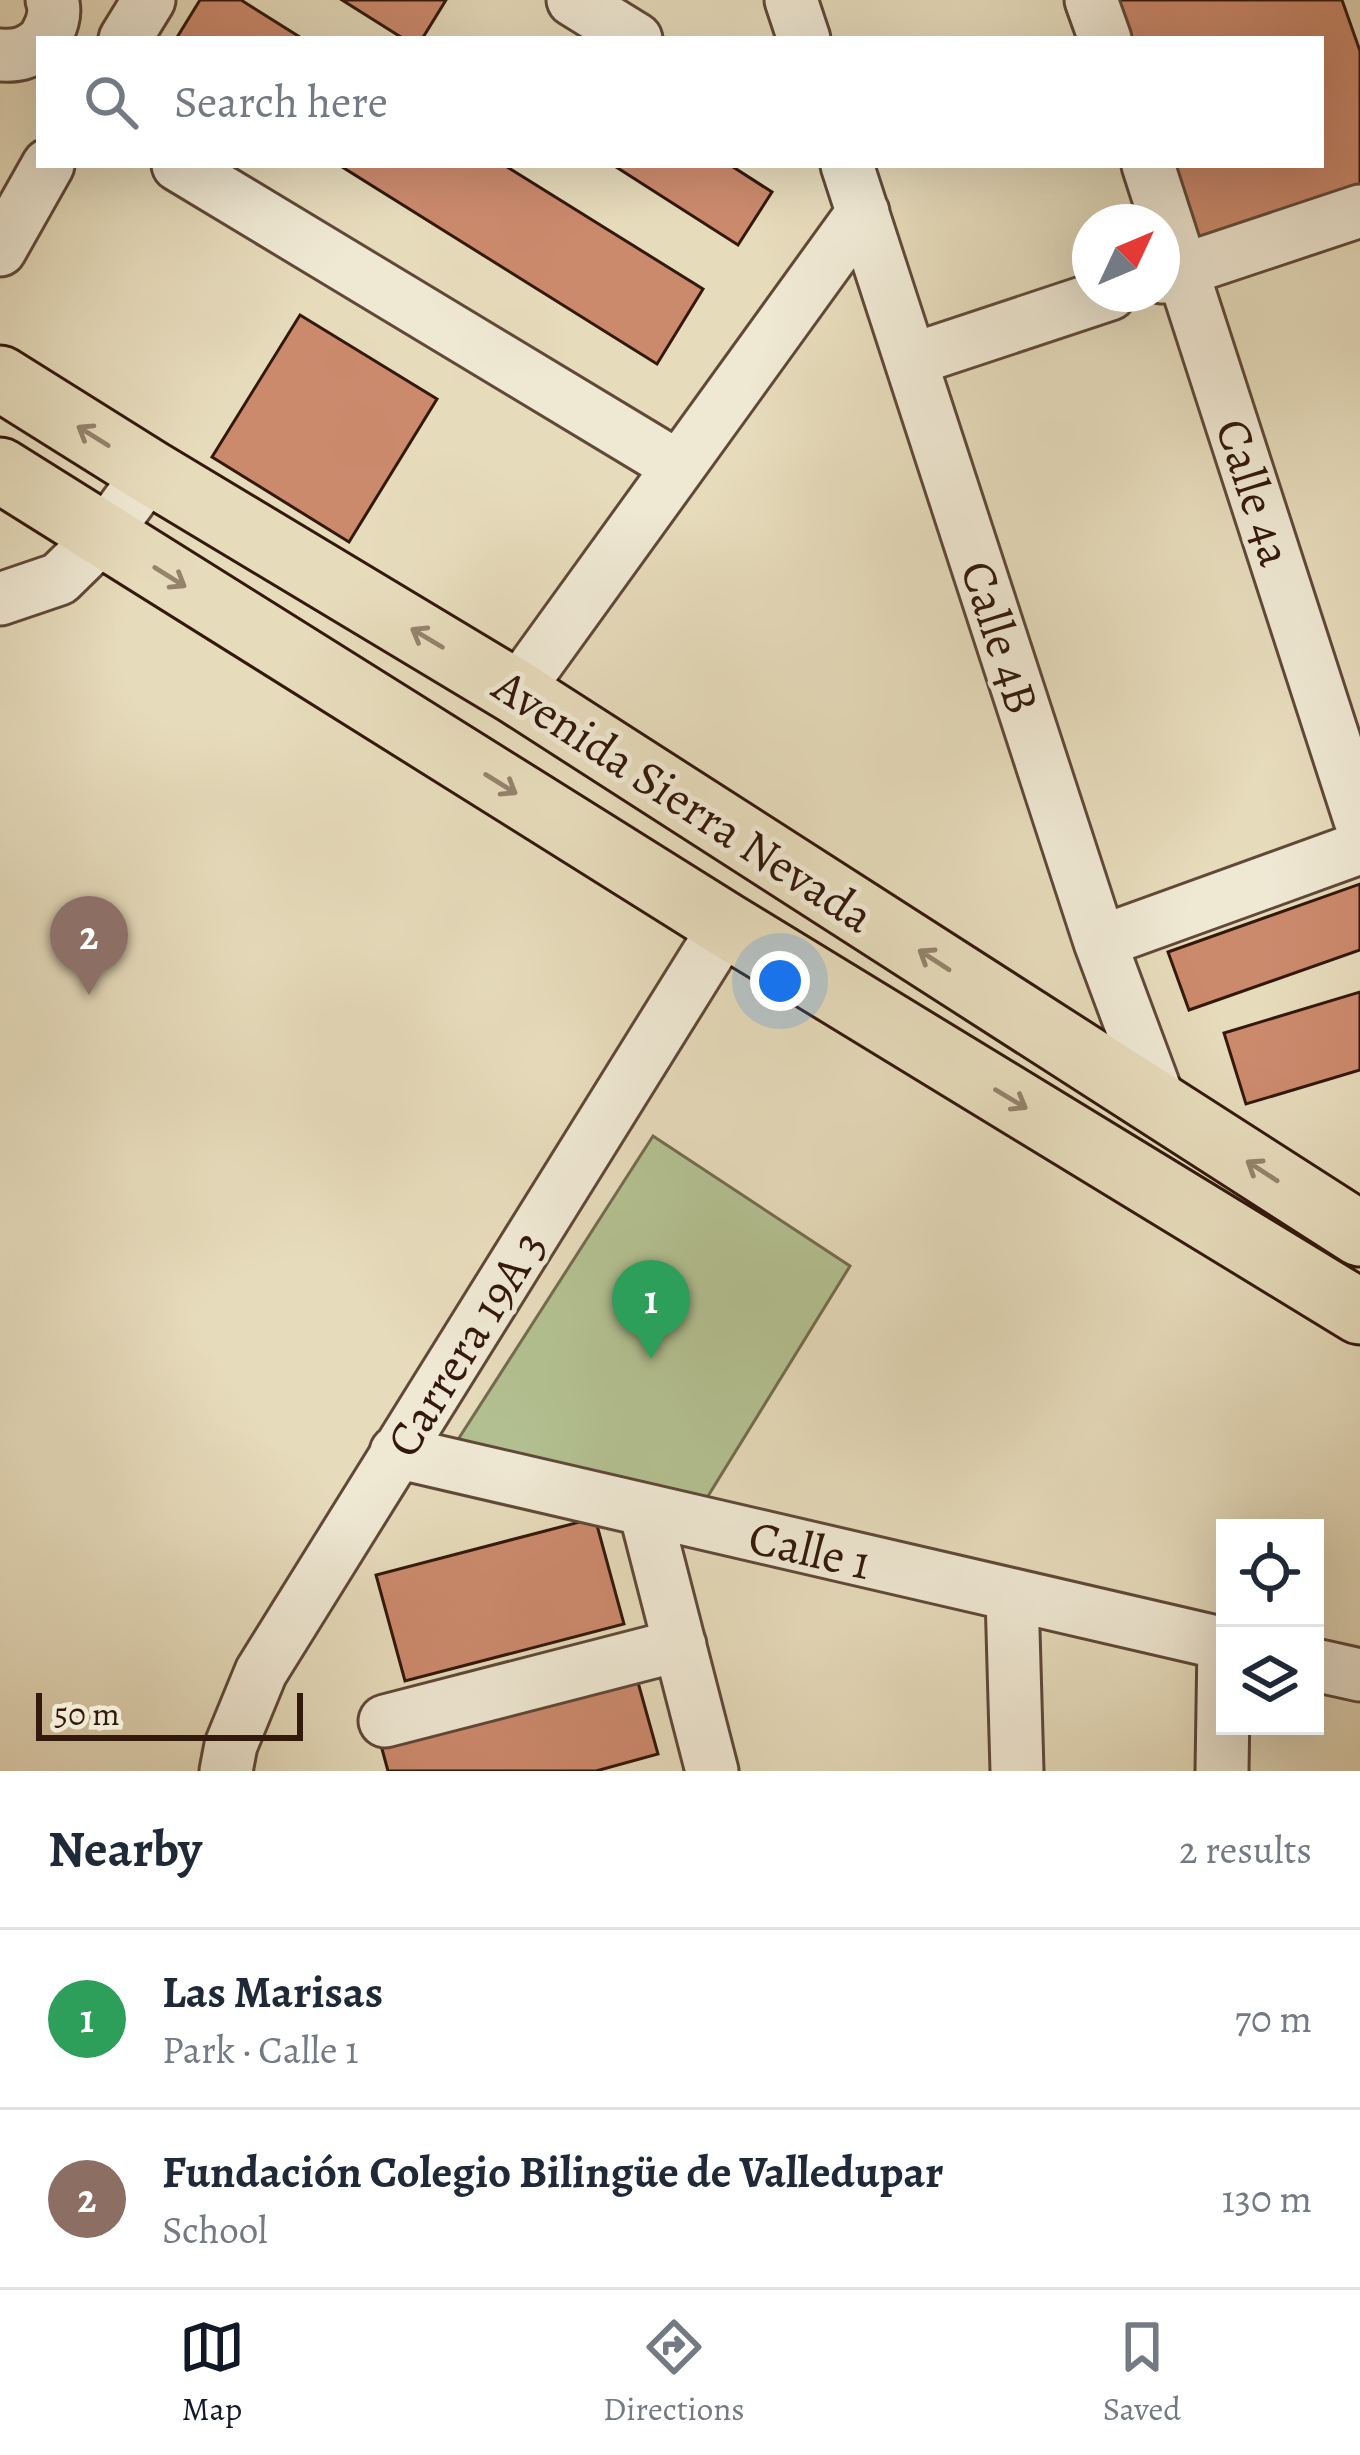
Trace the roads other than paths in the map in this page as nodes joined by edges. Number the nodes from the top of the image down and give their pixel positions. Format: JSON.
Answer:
{"nodes":[{"id":1,"x":52,"y":0,"type":"edge"},
{"id":2,"x":149,"y":0,"type":"edge"},
{"id":3,"x":573,"y":0,"type":"edge"},
{"id":4,"x":791,"y":0,"type":"edge"},
{"id":5,"x":1091,"y":0,"type":"edge"},
{"id":6,"x":45,"y":36,"type":"edge"},
{"id":7,"x":127,"y":36,"type":"edge"},
{"id":8,"x":631,"y":36,"type":"edge"},
{"id":9,"x":803,"y":36,"type":"edge"},
{"id":10,"x":1104,"y":36,"type":"edge"},
{"id":11,"x":36,"y":46,"type":"edge"},
{"id":12,"x":0,"y":55,"type":"edge"},
{"id":13,"x":46,"y":168,"type":"edge"},
{"id":14,"x":183,"y":168,"type":"edge"},
{"id":15,"x":1149,"y":168,"type":"edge"},
{"id":16,"x":849,"y":179,"type":"edge"},
{"id":17,"x":1157,"y":204,"type":"edge"},
{"id":18,"x":1360,"y":211,"type":"edge"},
{"id":19,"x":0,"y":250,"type":"edge"},
{"id":20,"x":1180,"y":271,"type":"edge"},
{"id":21,"x":1180,"y":293,"type":"edge"},
{"id":22,"x":1072,"y":307,"type":"edge"},
{"id":23,"x":911,"y":360,"type":"junction"},
{"id":24,"x":0,"y":378,"type":"edge"},
{"id":25,"x":677,"y":466,"type":"junction"},
{"id":26,"x":0,"y":470,"type":"edge"},
{"id":27,"x":150,"y":472,"type":"junction"},
{"id":28,"x":104,"y":535,"type":"junction"},
{"id":29,"x":0,"y":599,"type":"edge"},
{"id":30,"x":516,"y":692,"type":"junction"},
{"id":31,"x":1360,"y":820,"type":"edge"},
{"id":32,"x":1360,"y":848,"type":"edge"},
{"id":33,"x":726,"y":925,"type":"junction"},
{"id":34,"x":1100,"y":942,"type":"junction"},
{"id":35,"x":1161,"y":1106,"type":"junction"},
{"id":36,"x":1360,"y":1234,"type":"edge"},
{"id":37,"x":1360,"y":1312,"type":"edge"},
{"id":38,"x":396,"y":1452,"type":"junction"},
{"id":39,"x":645,"y":1511,"type":"junction"},
{"id":40,"x":1012,"y":1595,"type":"junction"},
{"id":41,"x":1216,"y":1642,"type":"edge"},
{"id":42,"x":680,"y":1645,"type":"junction"},
{"id":43,"x":1324,"y":1667,"type":"edge"},
{"id":44,"x":1360,"y":1675,"type":"edge"},
{"id":45,"x":385,"y":1721,"type":"dead end"},
{"id":46,"x":1223,"y":1735,"type":"edge"},
{"id":47,"x":226,"y":1771,"type":"edge"},
{"id":48,"x":712,"y":1771,"type":"edge"},
{"id":49,"x":1017,"y":1771,"type":"edge"},
{"id":50,"x":1222,"y":1771,"type":"edge"}],
"edges":[{"from":1,"to":6,"type":"street"},
{"from":2,"to":7,"type":"street"},
{"from":3,"to":8,"type":"street"},
{"from":4,"to":9,"type":"street"},
{"from":5,"to":10,"type":"street"},
{"from":11,"to":12,"type":"street"},
{"from":13,"to":19,"type":"street"},
{"from":14,"to":25,"type":"street"},
{"from":15,"to":17,"type":"street","name":"Calle 4a"},
{"from":16,"to":23,"type":"street","name":"Calle 4B"},
{"from":16,"to":25,"type":"street"},
{"from":18,"to":20,"type":"street"},
{"from":21,"to":31,"type":"street","name":"Calle 4a"},
{"from":22,"to":23,"type":"street"},
{"from":23,"to":34,"type":"street","name":"Calle 4B"},
{"from":27,"to":24,"type":"main road","name":"Avenida Sierra Nevada","one_way":true},
{"from":25,"to":30,"type":"street"},
{"from":26,"to":28,"type":"main road","name":"Avenida Sierra Nevada"},
{"from":27,"to":28,"type":"street"},
{"from":30,"to":27,"type":"main road","name":"Avenida Sierra Nevada","one_way":true},
{"from":28,"to":29,"type":"street"},
{"from":28,"to":33,"type":"main road","name":"Avenida Sierra Nevada","one_way":true},
{"from":35,"to":30,"type":"main road","name":"Avenida Sierra Nevada","one_way":true},
{"from":32,"to":34,"type":"street"},
{"from":33,"to":37,"type":"main road","name":"Avenida Sierra Nevada","one_way":true},
{"from":33,"to":38,"type":"street","name":"Carrera 19A 3"},
{"from":34,"to":35,"type":"street","name":"Calle 4B"},
{"from":36,"to":35,"type":"main road","name":"Avenida Sierra Nevada","one_way":true},
{"from":38,"to":39,"type":"street","name":"Calle 1"},
{"from":38,"to":47,"type":"street","name":"Carrera 19A 3"},
{"from":39,"to":40,"type":"street","name":"Calle 1"},
{"from":39,"to":42,"type":"street"},
{"from":40,"to":41,"type":"street","name":"Calle 1"},
{"from":40,"to":49,"type":"street"},
{"from":42,"to":45,"type":"street"},
{"from":42,"to":48,"type":"street"},
{"from":43,"to":44,"type":"street"},
{"from":46,"to":50,"type":"street"}]}
